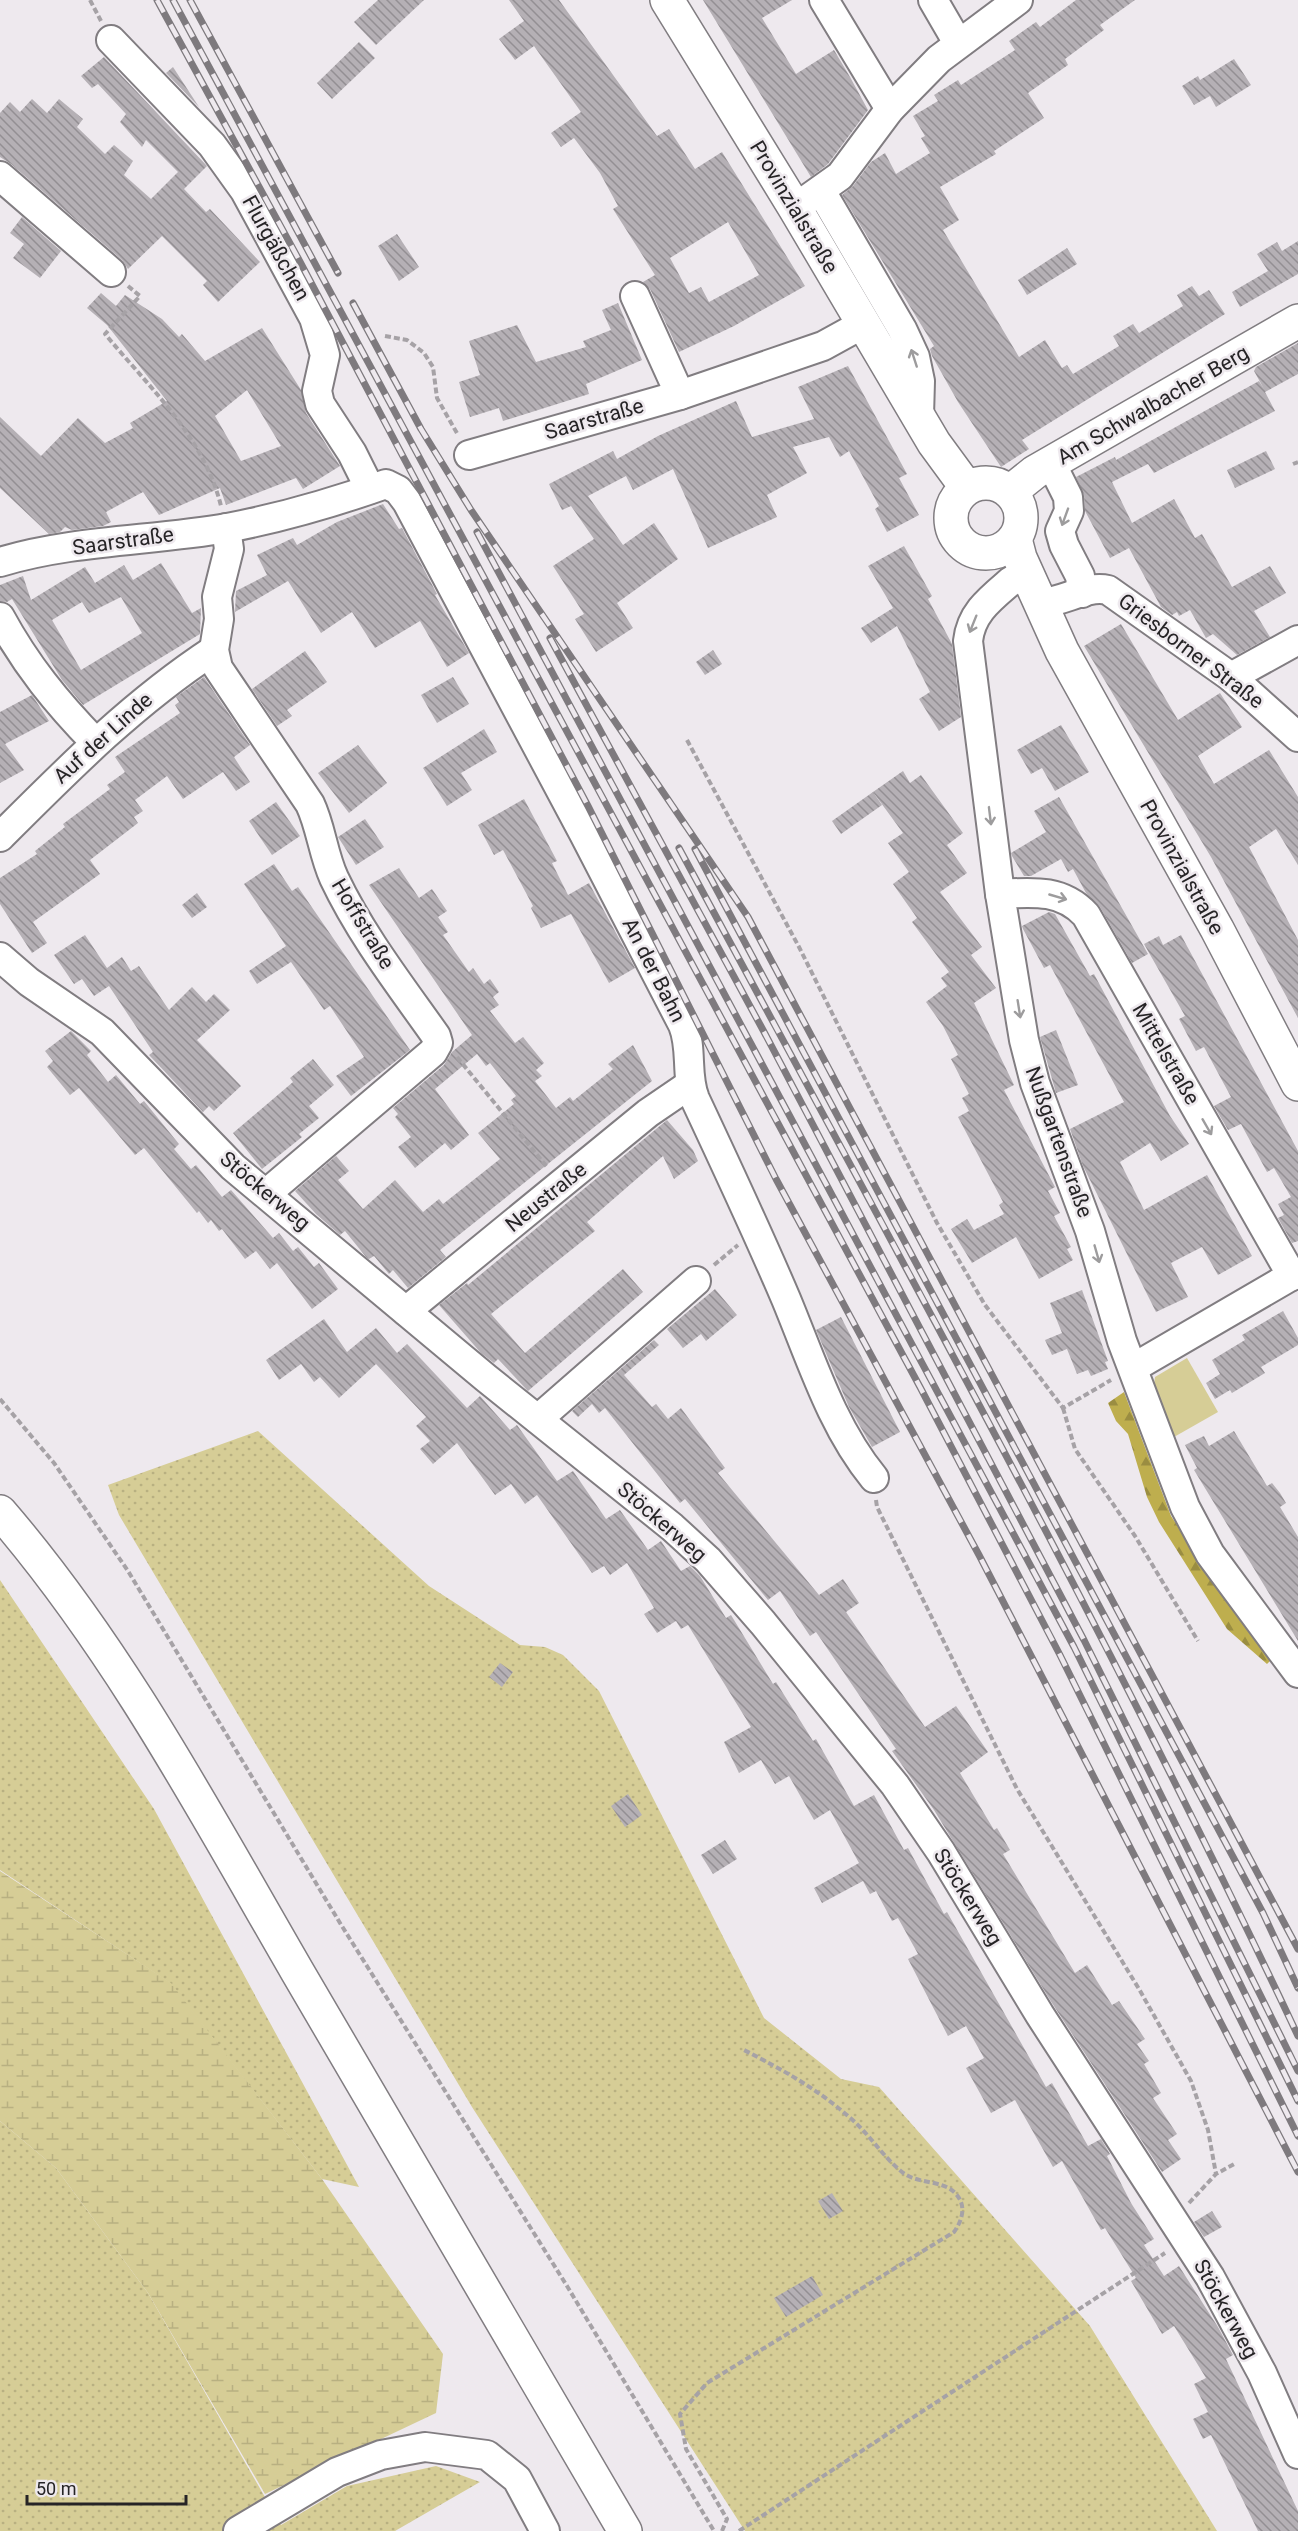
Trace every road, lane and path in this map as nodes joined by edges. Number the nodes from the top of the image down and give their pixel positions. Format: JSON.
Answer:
{"nodes":[{"id":1,"x":667,"y":0,"type":"edge"},
{"id":2,"x":824,"y":0,"type":"edge"},
{"id":3,"x":933,"y":0,"type":"edge"},
{"id":4,"x":1018,"y":0,"type":"edge"},
{"id":5,"x":111,"y":40,"type":"dead end"},
{"id":6,"x":958,"y":43,"type":"junction"},
{"id":7,"x":890,"y":109,"type":"junction"},
{"id":8,"x":0,"y":176,"type":"edge"},
{"id":9,"x":808,"y":199,"type":"junction"},
{"id":10,"x":111,"y":272,"type":"joint"},
{"id":11,"x":634,"y":296,"type":"dead end"},
{"id":12,"x":1298,"y":321,"type":"edge"},
{"id":13,"x":863,"y":324,"type":"junction"},
{"id":14,"x":385,"y":336,"type":"dead end"},
{"id":15,"x":680,"y":395,"type":"junction"},
{"id":16,"x":919,"y":416,"type":"junction"},
{"id":17,"x":469,"y":455,"type":"joint"},
{"id":18,"x":1298,"y":462,"type":"edge"},
{"id":19,"x":1052,"y":463,"type":"junction"},
{"id":20,"x":1293,"y":464,"type":"dead end"},
{"id":21,"x":378,"y":486,"type":"junction"},
{"id":22,"x":967,"y":488,"type":"junction"},
{"id":23,"x":1010,"y":492,"type":"junction"},
{"id":24,"x":226,"y":528,"type":"junction"},
{"id":25,"x":1001,"y":546,"type":"junction"},
{"id":26,"x":0,"y":562,"type":"edge"},
{"id":27,"x":1011,"y":581,"type":"junction"},
{"id":28,"x":1086,"y":591,"type":"junction"},
{"id":29,"x":1041,"y":603,"type":"junction"},
{"id":30,"x":0,"y":617,"type":"edge"},
{"id":31,"x":1298,"y":640,"type":"edge"},
{"id":32,"x":214,"y":650,"type":"junction"},
{"id":33,"x":1062,"y":651,"type":"junction"},
{"id":34,"x":12,"y":664,"type":"edge"},
{"id":35,"x":1231,"y":677,"type":"junction"},
{"id":36,"x":1298,"y":737,"type":"edge"},
{"id":37,"x":687,"y":740,"type":"dead end"},
{"id":38,"x":95,"y":741,"type":"junction"},
{"id":39,"x":0,"y":837,"type":"edge"},
{"id":40,"x":1000,"y":894,"type":"junction"},
{"id":41,"x":0,"y":957,"type":"edge"},
{"id":42,"x":438,"y":1043,"type":"junction"},
{"id":43,"x":1298,"y":1084,"type":"edge"},
{"id":44,"x":689,"y":1085,"type":"junction"},
{"id":45,"x":561,"y":1185,"type":"junction"},
{"id":46,"x":267,"y":1193,"type":"junction"},
{"id":47,"x":756,"y":1229,"type":"junction"},
{"id":48,"x":1295,"y":1274,"type":"edge"},
{"id":49,"x":696,"y":1281,"type":"joint"},
{"id":50,"x":406,"y":1311,"type":"junction"},
{"id":51,"x":1133,"y":1368,"type":"junction"},
{"id":52,"x":0,"y":1399,"type":"edge"},
{"id":53,"x":1063,"y":1408,"type":"junction"},
{"id":54,"x":538,"y":1419,"type":"junction"},
{"id":55,"x":874,"y":1478,"type":"joint"},
{"id":56,"x":0,"y":1512,"type":"edge"},
{"id":57,"x":1198,"y":1641,"type":"dead end"},
{"id":58,"x":1298,"y":1673,"type":"edge"},
{"id":59,"x":744,"y":2050,"type":"dead end"},
{"id":60,"x":1236,"y":2163,"type":"dead end"},
{"id":61,"x":1216,"y":2174,"type":"junction"},
{"id":62,"x":1180,"y":2230,"type":"junction"},
{"id":63,"x":1298,"y":2454,"type":"edge"},
{"id":64,"x":238,"y":2531,"type":"edge"},
{"id":65,"x":545,"y":2531,"type":"edge"},
{"id":66,"x":625,"y":2531,"type":"edge"},
{"id":67,"x":714,"y":2531,"type":"edge"},
{"id":68,"x":722,"y":2531,"type":"edge"},
{"id":69,"x":739,"y":2531,"type":"edge"}],
"edges":[{"from":1,"to":9,"type":"main road","name":"Provinzialstraße"},
{"from":2,"to":7,"type":"street"},
{"from":3,"to":6,"type":"street"},
{"from":4,"to":6,"type":"street"},
{"from":5,"to":21,"type":"street","name":"Flurgäßchen"},
{"from":6,"to":7,"type":"street"},
{"from":7,"to":9,"type":"street"},
{"from":8,"to":10,"type":"street"},
{"from":9,"to":13,"type":"main road","name":"Provinzialstraße"},
{"from":16,"to":9,"type":"street","name":"Provinzialstraße","one_way":true},
{"from":10,"to":24,"type":"path"},
{"from":11,"to":15,"type":"street"},
{"from":12,"to":19,"type":"main road","name":"Am Schwalbacher Berg"},
{"from":13,"to":15,"type":"street","name":"Saarstraße"},
{"from":13,"to":16,"type":"main road","name":"Provinzialstraße"},
{"from":14,"to":17,"type":"path"},
{"from":15,"to":17,"type":"street","name":"Saarstraße"},
{"from":16,"to":22,"type":"main road","name":"Provinzialstraße"},
{"from":18,"to":20,"type":"path"},
{"from":19,"to":23,"type":"main road","name":"Am Schwalbacher Berg"},
{"from":19,"to":28,"type":"street","one_way":true},
{"from":21,"to":24,"type":"street","name":"Saarstraße"},
{"from":21,"to":44,"type":"street","name":"An der Bahn"},
{"from":22,"to":23,"type":"main road"},
{"from":22,"to":25,"type":"main road"},
{"from":23,"to":25,"type":"main road"},
{"from":24,"to":26,"type":"street","name":"Saarstraße"},
{"from":24,"to":32,"type":"street","name":"Hoffstraße"},
{"from":25,"to":27,"type":"main road","name":"Provinzialstraße"},
{"from":25,"to":29,"type":"main road","name":"Provinzialstraße"},
{"from":27,"to":33,"type":"main road","name":"Provinzialstraße"},
{"from":27,"to":40,"type":"street","name":"Nußgartenstraße","one_way":true},
{"from":28,"to":29,"type":"street"},
{"from":28,"to":35,"type":"street","name":"Griesborner Straße"},
{"from":29,"to":33,"type":"main road","name":"Provinzialstraße"},
{"from":30,"to":34,"type":"street"},
{"from":31,"to":35,"type":"street"},
{"from":32,"to":38,"type":"street","name":"Auf der Linde"},
{"from":32,"to":42,"type":"street","name":"Hoffstraße"},
{"from":33,"to":43,"type":"main road","name":"Provinzialstraße"},
{"from":34,"to":38,"type":"street"},
{"from":35,"to":36,"type":"street","name":"Griesborner Straße"},
{"from":37,"to":53,"type":"path"},
{"from":38,"to":39,"type":"street","name":"Auf der Linde"},
{"from":40,"to":48,"type":"street","name":"Mittelstraße","one_way":true},
{"from":40,"to":51,"type":"street","name":"Nußgartenstraße","one_way":true},
{"from":41,"to":46,"type":"street","name":"Stöckerweg"},
{"from":42,"to":45,"type":"path"},
{"from":42,"to":46,"type":"street"},
{"from":44,"to":45,"type":"street","name":"Neustraße"},
{"from":44,"to":47,"type":"street","name":"An der Bahn"},
{"from":45,"to":50,"type":"street","name":"Neustraße"},
{"from":46,"to":50,"type":"street","name":"Stöckerweg"},
{"from":47,"to":49,"type":"path"},
{"from":47,"to":55,"type":"street","name":"An der Bahn"},
{"from":48,"to":51,"type":"street"},
{"from":49,"to":54,"type":"street"},
{"from":50,"to":54,"type":"street","name":"Stöckerweg"},
{"from":51,"to":53,"type":"path"},
{"from":51,"to":58,"type":"street","name":"Nußgartenstraße"},
{"from":52,"to":67,"type":"path"},
{"from":53,"to":57,"type":"path"},
{"from":54,"to":62,"type":"street","name":"Stöckerweg"},
{"from":55,"to":61,"type":"path"},
{"from":56,"to":66,"type":"main road"},
{"from":59,"to":68,"type":"path"},
{"from":60,"to":61,"type":"path"},
{"from":61,"to":62,"type":"path"},
{"from":62,"to":63,"type":"street","name":"Stöckerweg"},
{"from":62,"to":69,"type":"path"},
{"from":64,"to":65,"type":"street"}]}
